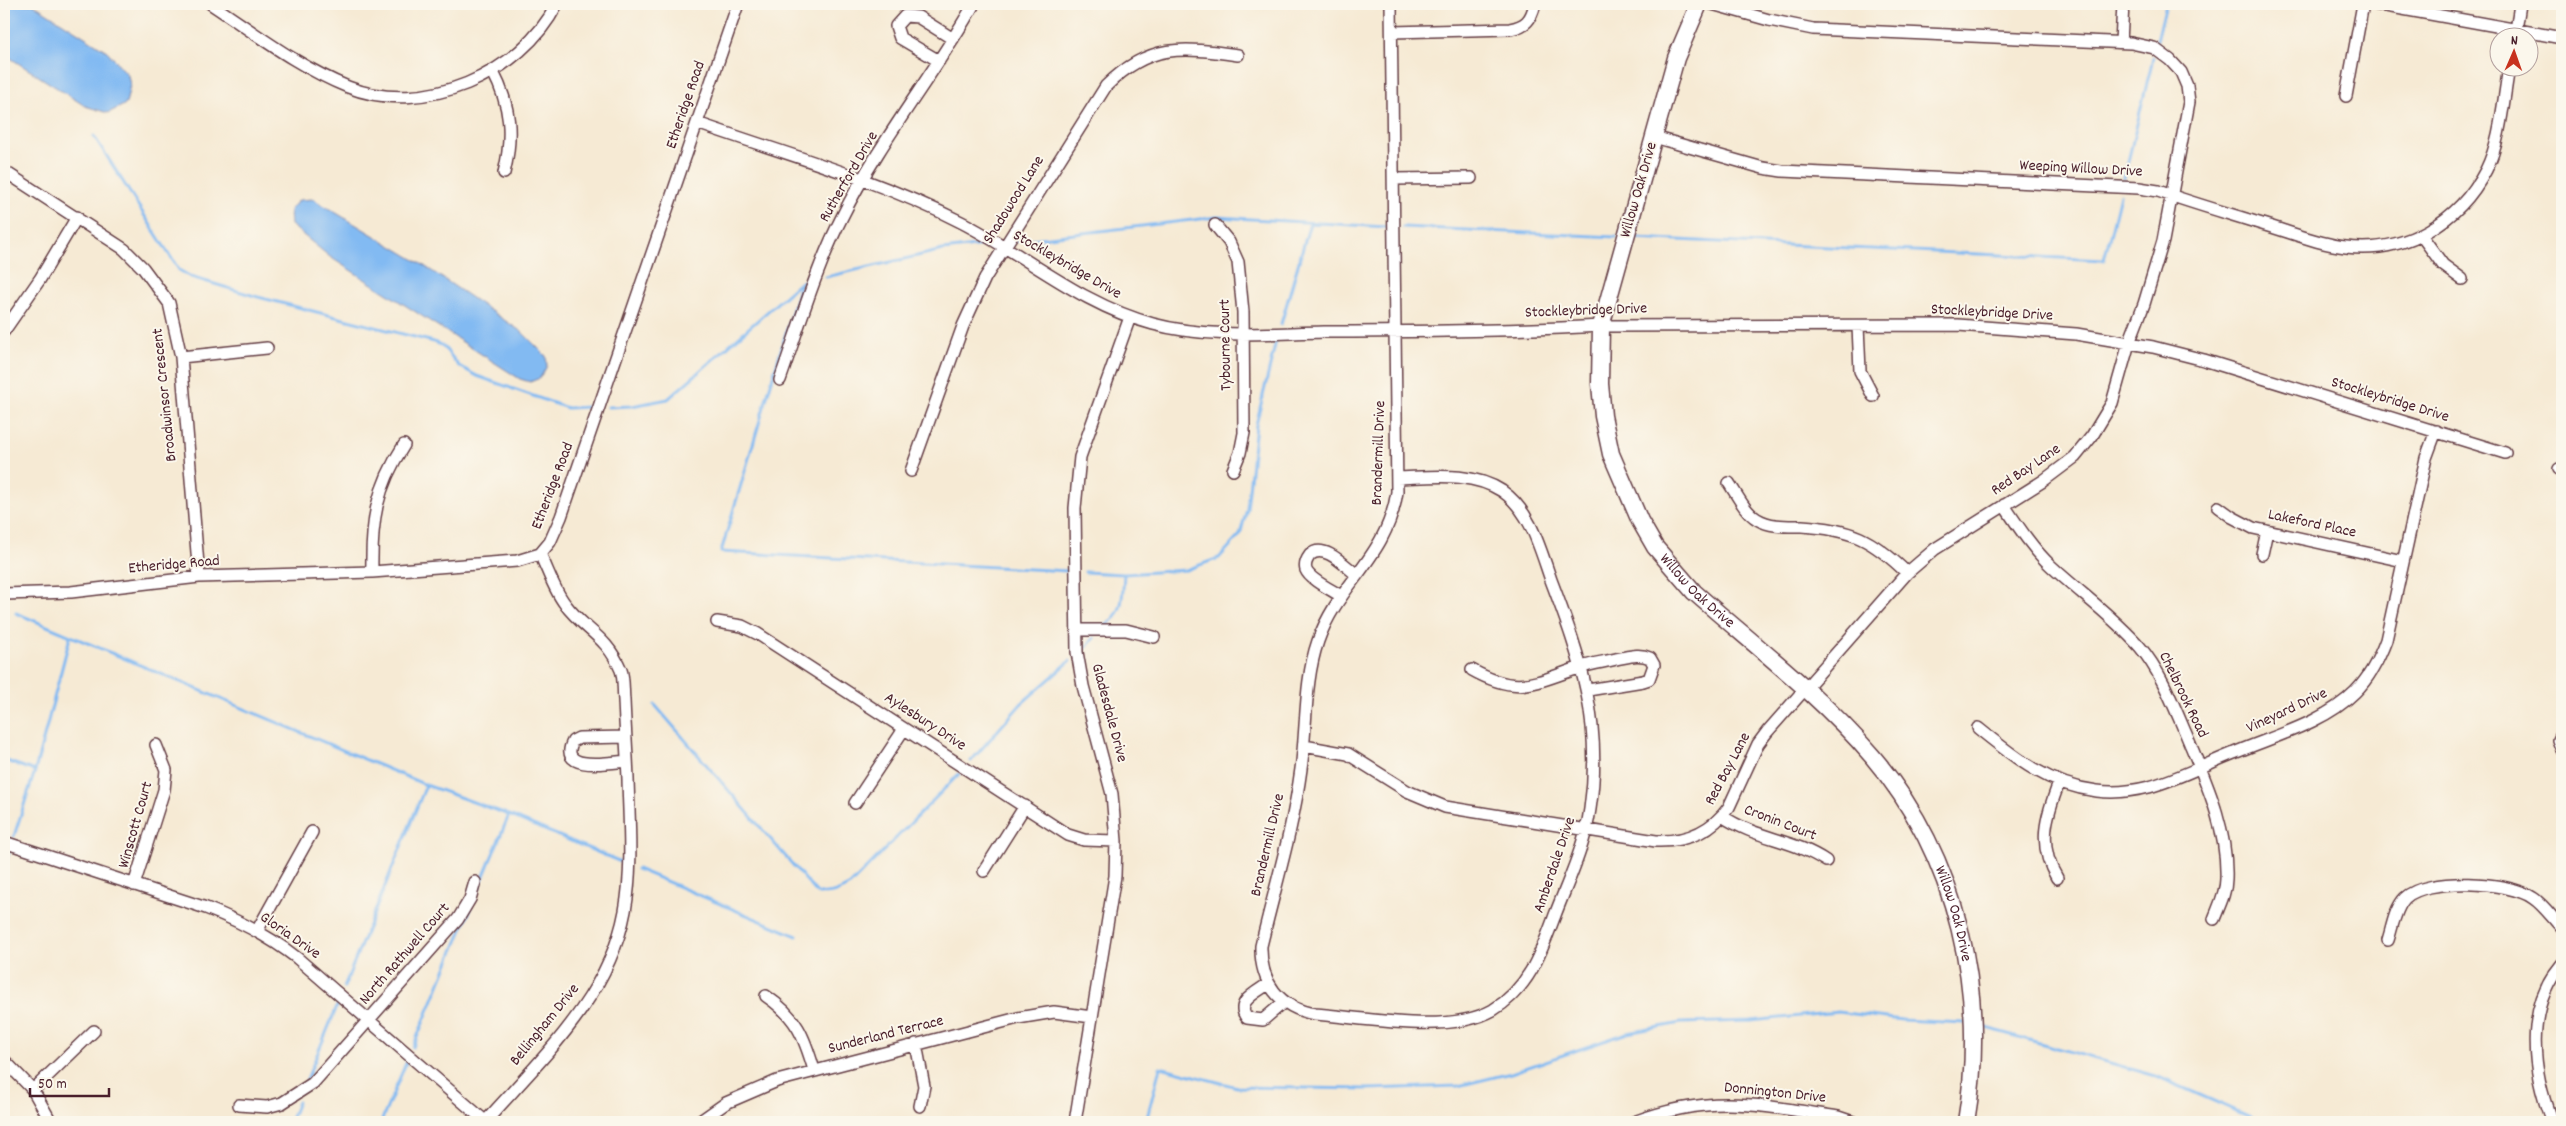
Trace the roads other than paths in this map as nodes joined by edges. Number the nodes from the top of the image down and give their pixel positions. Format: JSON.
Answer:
{"nodes":[{"id":1,"x":211,"y":4,"type":"edge"},
{"id":2,"x":557,"y":4,"type":"edge"},
{"id":3,"x":738,"y":4,"type":"edge"},
{"id":4,"x":974,"y":4,"type":"edge"},
{"id":5,"x":1391,"y":4,"type":"edge"},
{"id":6,"x":1535,"y":4,"type":"edge"},
{"id":7,"x":1699,"y":4,"type":"edge"},
{"id":8,"x":1712,"y":4,"type":"edge"},
{"id":9,"x":2123,"y":4,"type":"edge"},
{"id":10,"x":2364,"y":4,"type":"edge"},
{"id":11,"x":2375,"y":4,"type":"edge"},
{"id":12,"x":2520,"y":4,"type":"edge"},
{"id":13,"x":2488,"y":28,"type":"edge"},
{"id":14,"x":2517,"y":28,"type":"edge"},
{"id":15,"x":1392,"y":32,"type":"junction"},
{"id":16,"x":2538,"y":36,"type":"edge"},
{"id":17,"x":2562,"y":38,"type":"edge"},
{"id":18,"x":953,"y":39,"type":"junction"},
{"id":19,"x":2121,"y":42,"type":"junction"},
{"id":20,"x":1238,"y":55,"type":"dead end"},
{"id":21,"x":939,"y":61,"type":"junction"},
{"id":22,"x":493,"y":72,"type":"junction"},
{"id":23,"x":2508,"y":78,"type":"edge"},
{"id":24,"x":2346,"y":96,"type":"dead end"},
{"id":25,"x":697,"y":124,"type":"junction"},
{"id":26,"x":1654,"y":137,"type":"junction"},
{"id":27,"x":4,"y":171,"type":"edge"},
{"id":28,"x":504,"y":173,"type":"dead end"},
{"id":29,"x":1471,"y":178,"type":"dead end"},
{"id":30,"x":1394,"y":179,"type":"junction"},
{"id":31,"x":862,"y":180,"type":"junction"},
{"id":32,"x":2172,"y":196,"type":"junction"},
{"id":33,"x":77,"y":217,"type":"junction"},
{"id":34,"x":1215,"y":224,"type":"dead end"},
{"id":35,"x":2421,"y":235,"type":"junction"},
{"id":36,"x":1003,"y":247,"type":"junction"},
{"id":37,"x":2462,"y":279,"type":"dead end"},
{"id":38,"x":1130,"y":317,"type":"junction"},
{"id":39,"x":1601,"y":326,"type":"junction"},
{"id":40,"x":1858,"y":326,"type":"junction"},
{"id":41,"x":4,"y":331,"type":"edge"},
{"id":42,"x":1397,"y":332,"type":"junction"},
{"id":43,"x":1242,"y":334,"type":"junction"},
{"id":44,"x":2129,"y":343,"type":"junction"},
{"id":45,"x":267,"y":348,"type":"dead end"},
{"id":46,"x":181,"y":357,"type":"junction"},
{"id":47,"x":780,"y":380,"type":"dead end"},
{"id":48,"x":1873,"y":396,"type":"dead end"},
{"id":49,"x":2436,"y":432,"type":"junction"},
{"id":50,"x":404,"y":445,"type":"dead end"},
{"id":51,"x":2504,"y":453,"type":"dead end"},
{"id":52,"x":1233,"y":470,"type":"dead end"},
{"id":53,"x":911,"y":471,"type":"dead end"},
{"id":54,"x":1397,"y":478,"type":"junction"},
{"id":55,"x":1729,"y":483,"type":"dead end"},
{"id":56,"x":2004,"y":505,"type":"junction"},
{"id":57,"x":2218,"y":507,"type":"dead end"},
{"id":58,"x":2267,"y":531,"type":"junction"},
{"id":59,"x":540,"y":554,"type":"junction"},
{"id":60,"x":2262,"y":554,"type":"dead end"},
{"id":61,"x":2403,"y":561,"type":"junction"},
{"id":62,"x":372,"y":572,"type":"junction"},
{"id":63,"x":1907,"y":573,"type":"junction"},
{"id":64,"x":1357,"y":575,"type":"junction"},
{"id":65,"x":199,"y":577,"type":"junction"},
{"id":66,"x":4,"y":594,"type":"edge"},
{"id":67,"x":1341,"y":596,"type":"junction"},
{"id":68,"x":717,"y":622,"type":"dead end"},
{"id":69,"x":1077,"y":630,"type":"junction"},
{"id":70,"x":1154,"y":637,"type":"dead end"},
{"id":71,"x":1582,"y":667,"type":"junction"},
{"id":72,"x":1472,"y":670,"type":"dead end"},
{"id":73,"x":1804,"y":689,"type":"junction"},
{"id":74,"x":1588,"y":690,"type":"junction"},
{"id":75,"x":904,"y":728,"type":"junction"},
{"id":76,"x":1978,"y":728,"type":"dead end"},
{"id":77,"x":2562,"y":732,"type":"edge"},
{"id":78,"x":626,"y":737,"type":"junction"},
{"id":79,"x":156,"y":745,"type":"dead end"},
{"id":80,"x":1304,"y":746,"type":"junction"},
{"id":81,"x":2562,"y":750,"type":"edge"},
{"id":82,"x":628,"y":761,"type":"junction"},
{"id":83,"x":2200,"y":767,"type":"junction"},
{"id":84,"x":2059,"y":783,"type":"junction"},
{"id":85,"x":855,"y":804,"type":"dead end"},
{"id":86,"x":1025,"y":806,"type":"junction"},
{"id":87,"x":1722,"y":816,"type":"junction"},
{"id":88,"x":312,"y":832,"type":"dead end"},
{"id":89,"x":1585,"y":832,"type":"junction"},
{"id":90,"x":1116,"y":841,"type":"junction"},
{"id":91,"x":4,"y":842,"type":"edge"},
{"id":92,"x":1826,"y":861,"type":"dead end"},
{"id":93,"x":984,"y":871,"type":"dead end"},
{"id":94,"x":2057,"y":878,"type":"dead end"},
{"id":95,"x":475,"y":882,"type":"dead end"},
{"id":96,"x":134,"y":885,"type":"junction"},
{"id":97,"x":2214,"y":919,"type":"dead end"},
{"id":98,"x":2562,"y":928,"type":"edge"},
{"id":99,"x":257,"y":931,"type":"junction"},
{"id":100,"x":2388,"y":940,"type":"dead end"},
{"id":101,"x":2562,"y":964,"type":"edge"},
{"id":102,"x":1271,"y":989,"type":"junction"},
{"id":103,"x":766,"y":996,"type":"dead end"},
{"id":104,"x":1284,"y":1002,"type":"junction"},
{"id":105,"x":1092,"y":1016,"type":"junction"},
{"id":106,"x":370,"y":1020,"type":"junction"},
{"id":107,"x":94,"y":1031,"type":"dead end"},
{"id":108,"x":916,"y":1044,"type":"junction"},
{"id":109,"x":4,"y":1060,"type":"edge"},
{"id":110,"x":814,"y":1070,"type":"junction"},
{"id":111,"x":33,"y":1090,"type":"junction"},
{"id":112,"x":239,"y":1105,"type":"dead end"},
{"id":113,"x":920,"y":1106,"type":"dead end"},
{"id":114,"x":51,"y":1122,"type":"edge"},
{"id":115,"x":486,"y":1122,"type":"edge"},
{"id":116,"x":699,"y":1122,"type":"edge"},
{"id":117,"x":1075,"y":1122,"type":"edge"},
{"id":118,"x":1634,"y":1122,"type":"edge"},
{"id":119,"x":1853,"y":1122,"type":"edge"},
{"id":120,"x":1966,"y":1122,"type":"edge"},
{"id":121,"x":2552,"y":1122,"type":"edge"}],
"edges":[{"from":1,"to":22,"type":"street"},
{"from":2,"to":22,"type":"street"},
{"from":3,"to":25,"type":"street","name":"Etheridge Road"},
{"from":4,"to":18,"type":"street","name":"Rutherford Drive"},
{"from":5,"to":15,"type":"street","name":"Brandermill Drive"},
{"from":6,"to":15,"type":"street"},
{"from":7,"to":26,"type":"street","name":"Willow Oak Drive"},
{"from":8,"to":19,"type":"street","name":"Red Bay Lane"},
{"from":9,"to":19,"type":"street"},
{"from":10,"to":24,"type":"street"},
{"from":11,"to":13,"type":"street"},
{"from":12,"to":14,"type":"street"},
{"from":15,"to":30,"type":"street","name":"Brandermill Drive"},
{"from":16,"to":17,"type":"street"},
{"from":18,"to":21,"type":"street","name":"Rutherford Drive"},
{"from":18,"to":21,"type":"street"},
{"from":19,"to":32,"type":"street","name":"Red Bay Lane"},
{"from":20,"to":36,"type":"street","name":"Shadowood Lane"},
{"from":21,"to":31,"type":"street","name":"Rutherford Drive"},
{"from":22,"to":28,"type":"street"},
{"from":23,"to":35,"type":"street","name":"Weeping Willow Drive"},
{"from":25,"to":31,"type":"street","name":"Stockleybridge Drive"},
{"from":25,"to":59,"type":"street","name":"Etheridge Road"},
{"from":26,"to":32,"type":"street","name":"Weeping Willow Drive"},
{"from":26,"to":39,"type":"street","name":"Willow Oak Drive"},
{"from":27,"to":33,"type":"street","name":"Broadwinsor Crescent"},
{"from":29,"to":30,"type":"street"},
{"from":30,"to":42,"type":"street","name":"Brandermill Drive"},
{"from":31,"to":36,"type":"street","name":"Stockleybridge Drive"},
{"from":31,"to":47,"type":"street","name":"Rutherford Drive"},
{"from":32,"to":35,"type":"street","name":"Weeping Willow Drive"},
{"from":32,"to":44,"type":"street","name":"Red Bay Lane"},
{"from":33,"to":41,"type":"street"},
{"from":33,"to":46,"type":"street","name":"Broadwinsor Crescent"},
{"from":34,"to":43,"type":"street","name":"Tybourne Court"},
{"from":35,"to":37,"type":"street"},
{"from":36,"to":38,"type":"street","name":"Stockleybridge Drive"},
{"from":36,"to":53,"type":"street","name":"Shadowood Lane"},
{"from":38,"to":43,"type":"street","name":"Stockleybridge Drive"},
{"from":38,"to":69,"type":"street","name":"Gladesdale Drive"},
{"from":39,"to":40,"type":"street","name":"Stockleybridge Drive"},
{"from":39,"to":42,"type":"street","name":"Stockleybridge Drive"},
{"from":39,"to":73,"type":"street","name":"Willow Oak Drive"},
{"from":40,"to":44,"type":"street","name":"Stockleybridge Drive"},
{"from":40,"to":48,"type":"street"},
{"from":42,"to":43,"type":"street","name":"Stockleybridge Drive"},
{"from":42,"to":54,"type":"street","name":"Brandermill Drive"},
{"from":43,"to":52,"type":"street","name":"Tybourne Court"},
{"from":44,"to":49,"type":"street","name":"Stockleybridge Drive"},
{"from":44,"to":56,"type":"street","name":"Red Bay Lane"},
{"from":45,"to":46,"type":"street"},
{"from":46,"to":65,"type":"street","name":"Broadwinsor Crescent"},
{"from":49,"to":51,"type":"street","name":"Stockleybridge Drive"},
{"from":49,"to":61,"type":"street","name":"Vineyard Drive"},
{"from":50,"to":62,"type":"street"},
{"from":54,"to":64,"type":"street","name":"Brandermill Drive"},
{"from":54,"to":71,"type":"street","name":"Amberdale Drive"},
{"from":55,"to":63,"type":"street"},
{"from":56,"to":63,"type":"street","name":"Red Bay Lane"},
{"from":56,"to":83,"type":"street","name":"Chelbrook Road"},
{"from":57,"to":58,"type":"street","name":"Lakeford Place"},
{"from":58,"to":60,"type":"street"},
{"from":58,"to":61,"type":"street","name":"Lakeford Place"},
{"from":59,"to":62,"type":"street","name":"Etheridge Road"},
{"from":59,"to":78,"type":"street","name":"Bellingham Drive"},
{"from":61,"to":83,"type":"street","name":"Vineyard Drive"},
{"from":62,"to":65,"type":"street","name":"Etheridge Road"},
{"from":63,"to":73,"type":"street","name":"Red Bay Lane"},
{"from":64,"to":67,"type":"street","name":"Brandermill Drive"},
{"from":64,"to":67,"type":"street"},
{"from":65,"to":66,"type":"street","name":"Etheridge Road"},
{"from":67,"to":80,"type":"street","name":"Brandermill Drive"},
{"from":68,"to":75,"type":"street","name":"Aylesbury Drive"},
{"from":69,"to":70,"type":"street"},
{"from":69,"to":90,"type":"street","name":"Gladesdale Drive"},
{"from":71,"to":72,"type":"street"},
{"from":71,"to":74,"type":"street","name":"Amberdale Drive"},
{"from":71,"to":74,"type":"street"},
{"from":73,"to":87,"type":"street","name":"Red Bay Lane"},
{"from":73,"to":120,"type":"street","name":"Willow Oak Drive"},
{"from":74,"to":89,"type":"street","name":"Amberdale Drive"},
{"from":75,"to":85,"type":"street"},
{"from":75,"to":86,"type":"street","name":"Aylesbury Drive"},
{"from":76,"to":84,"type":"street","name":"Vineyard Drive"},
{"from":77,"to":81,"type":"street"},
{"from":78,"to":82,"type":"street","name":"Bellingham Drive"},
{"from":78,"to":82,"type":"street"},
{"from":79,"to":96,"type":"street","name":"Winscott Court"},
{"from":80,"to":89,"type":"street","name":"Red Bay Lane"},
{"from":80,"to":102,"type":"street","name":"Brandermill Drive"},
{"from":82,"to":115,"type":"street","name":"Bellingham Drive"},
{"from":83,"to":84,"type":"street","name":"Vineyard Drive"},
{"from":83,"to":97,"type":"street","name":"Chelbrook Road"},
{"from":84,"to":94,"type":"street"},
{"from":86,"to":90,"type":"street","name":"Aylesbury Drive"},
{"from":86,"to":93,"type":"street"},
{"from":87,"to":89,"type":"street","name":"Red Bay Lane"},
{"from":87,"to":92,"type":"street","name":"Cronin Court"},
{"from":88,"to":99,"type":"street"},
{"from":89,"to":104,"type":"street","name":"Amberdale Drive"},
{"from":90,"to":105,"type":"street","name":"Gladesdale Drive"},
{"from":91,"to":96,"type":"street","name":"Gloria Drive"},
{"from":95,"to":106,"type":"street","name":"North Rathwell Court"},
{"from":96,"to":99,"type":"street","name":"Gloria Drive"},
{"from":98,"to":100,"type":"street"},
{"from":99,"to":106,"type":"street","name":"Gloria Drive"},
{"from":101,"to":121,"type":"street"},
{"from":102,"to":104,"type":"street","name":"Amberdale Drive"},
{"from":102,"to":104,"type":"street"},
{"from":103,"to":110,"type":"street"},
{"from":105,"to":108,"type":"street","name":"Sunderland Terrace"},
{"from":105,"to":117,"type":"street","name":"Gladesdale Drive"},
{"from":106,"to":112,"type":"street","name":"North Rathwell Court"},
{"from":106,"to":115,"type":"street","name":"Gloria Drive"},
{"from":107,"to":111,"type":"street"},
{"from":108,"to":110,"type":"street","name":"Sunderland Terrace"},
{"from":108,"to":113,"type":"street"},
{"from":109,"to":111,"type":"street"},
{"from":110,"to":116,"type":"street","name":"Sunderland Terrace"},
{"from":111,"to":114,"type":"street"},
{"from":118,"to":119,"type":"street","name":"Donnington Drive"}]}
